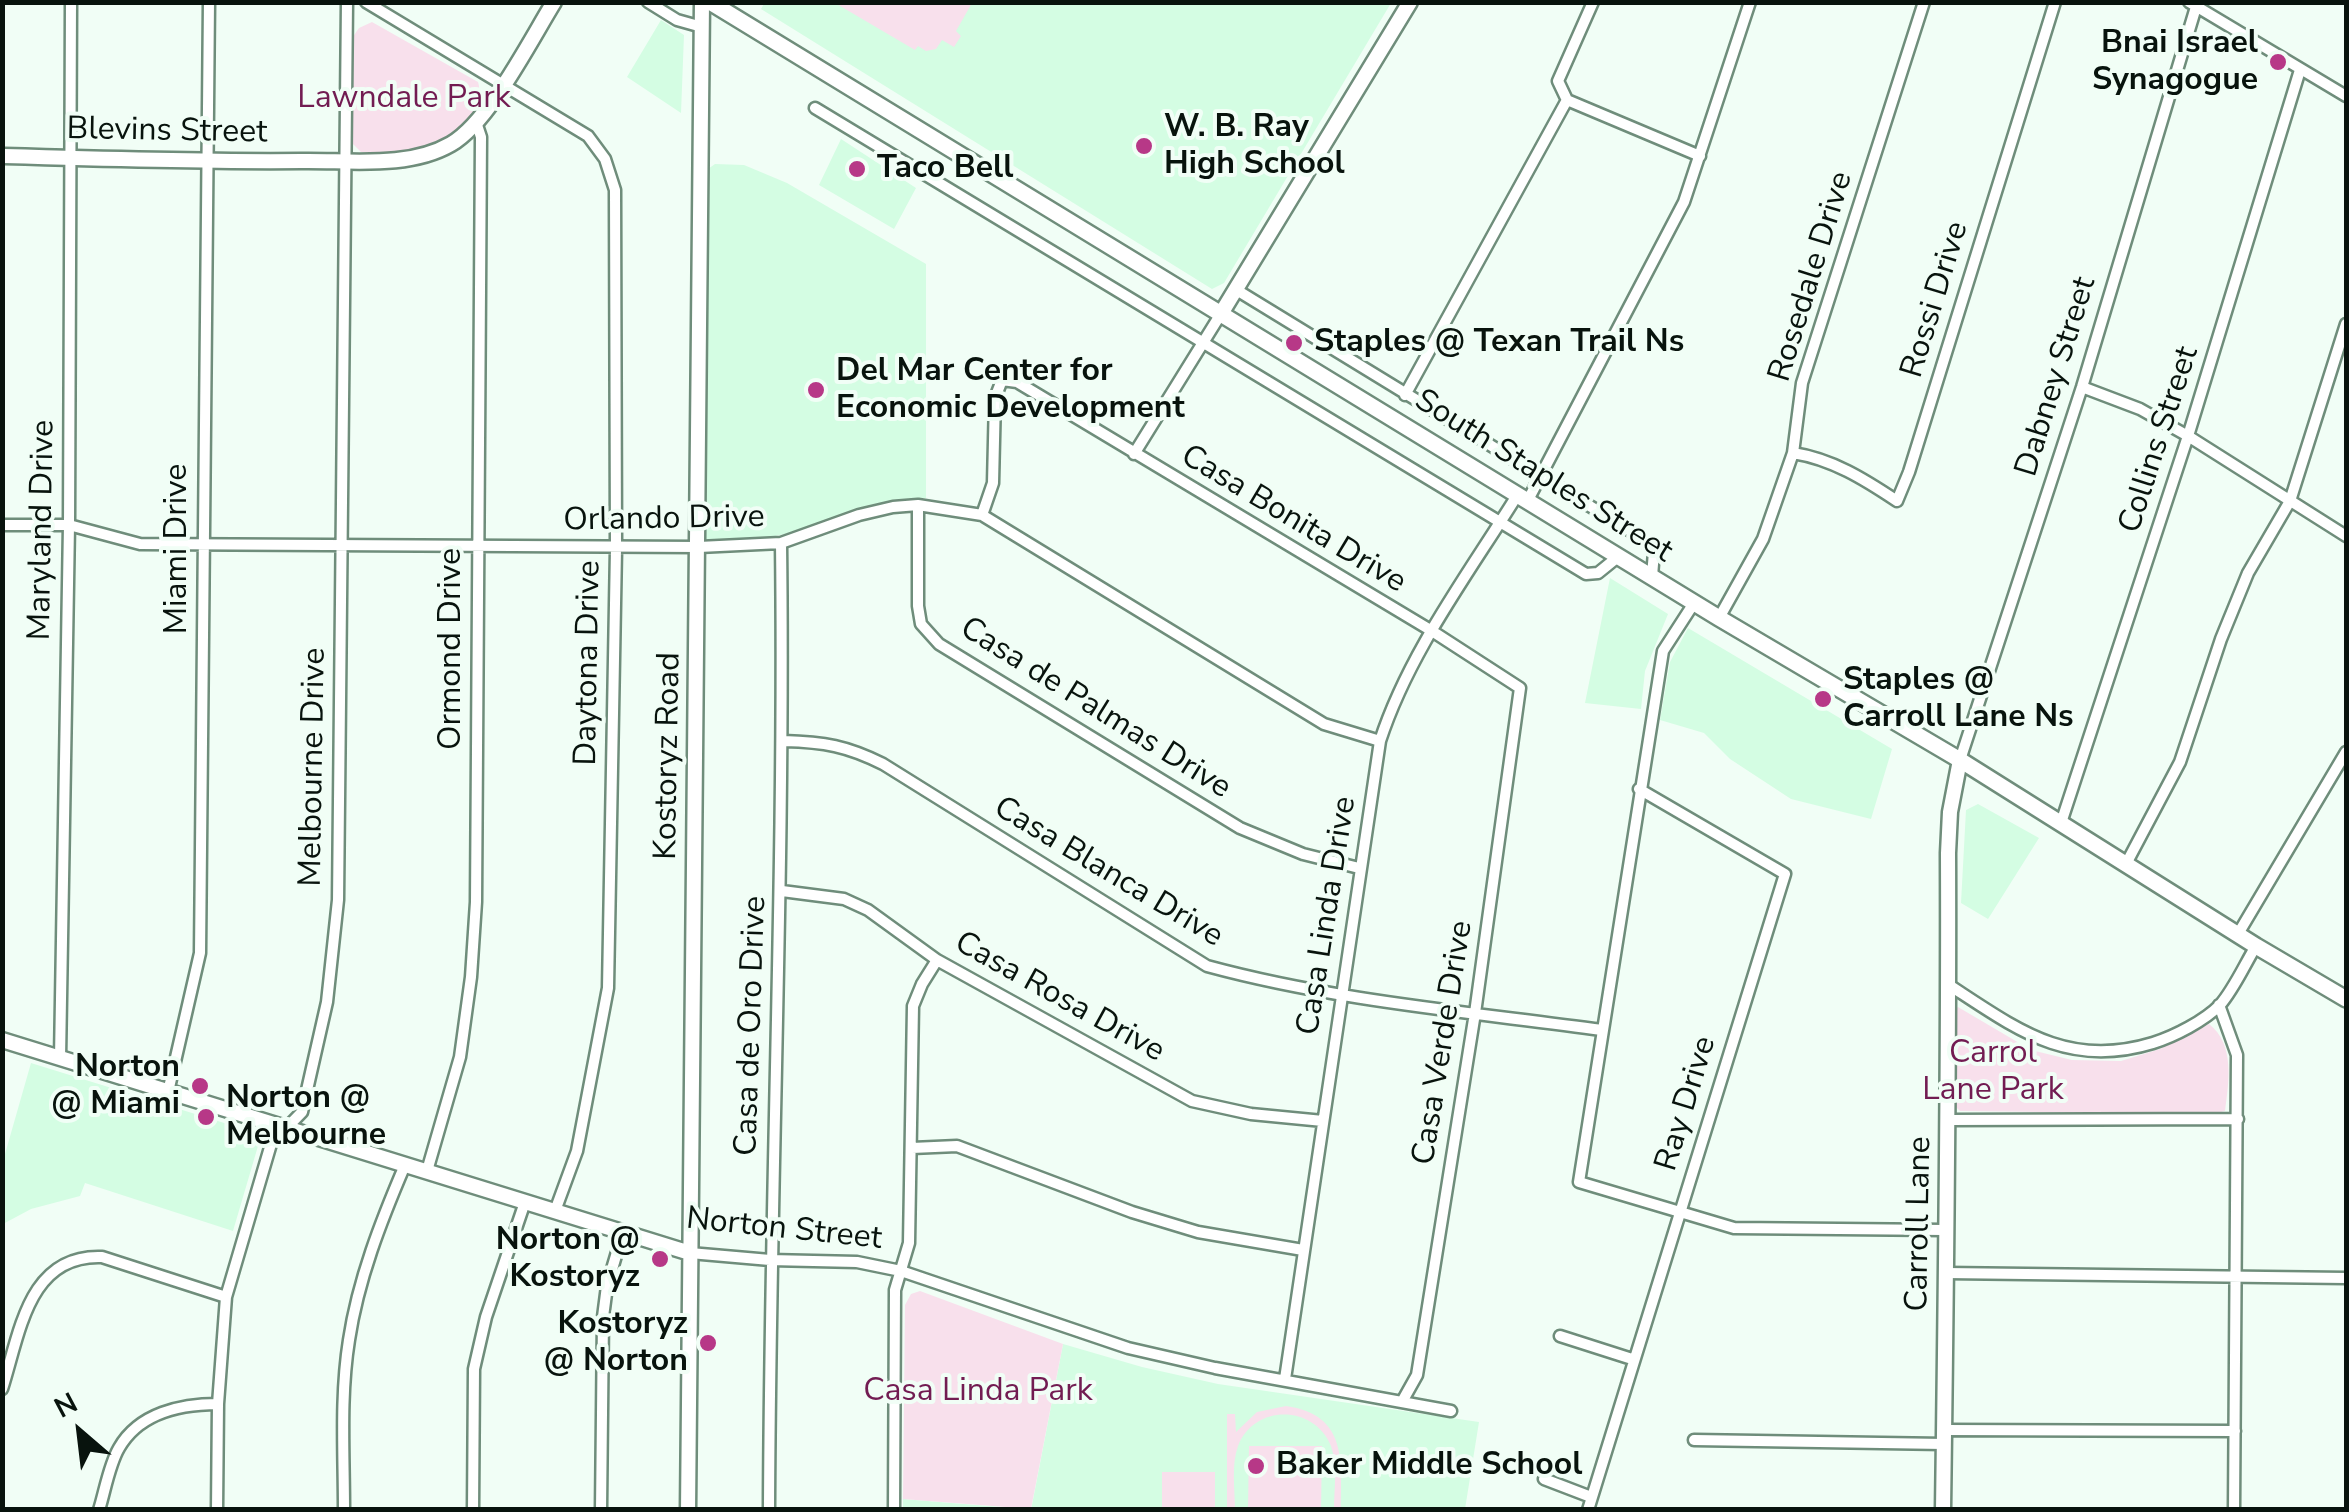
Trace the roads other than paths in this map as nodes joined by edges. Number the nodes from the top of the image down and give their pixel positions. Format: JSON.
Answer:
{"nodes":[{"id":1,"x":71,"y":2,"type":"edge"},
{"id":2,"x":209,"y":2,"type":"edge"},
{"id":3,"x":347,"y":2,"type":"edge"},
{"id":4,"x":366,"y":2,"type":"edge"},
{"id":5,"x":554,"y":2,"type":"edge"},
{"id":6,"x":648,"y":2,"type":"edge"},
{"id":7,"x":702,"y":2,"type":"edge"},
{"id":8,"x":710,"y":2,"type":"edge"},
{"id":9,"x":1410,"y":2,"type":"edge"},
{"id":10,"x":1593,"y":2,"type":"edge"},
{"id":11,"x":1750,"y":2,"type":"edge"},
{"id":12,"x":1924,"y":2,"type":"edge"},
{"id":13,"x":2055,"y":2,"type":"edge"},
{"id":14,"x":2192,"y":5,"type":"edge"},
{"id":15,"x":702,"y":27,"type":"junction"},
{"id":16,"x":2300,"y":70,"type":"junction"},
{"id":17,"x":502,"y":86,"type":"junction"},
{"id":18,"x":2346,"y":96,"type":"edge"},
{"id":19,"x":1567,"y":100,"type":"junction"},
{"id":20,"x":815,"y":108,"type":"dead end"},
{"id":21,"x":476,"y":122,"type":"junction"},
{"id":22,"x":2,"y":156,"type":"edge"},
{"id":23,"x":1700,"y":156,"type":"junction"},
{"id":24,"x":69,"y":158,"type":"junction"},
{"id":25,"x":348,"y":160,"type":"junction"},
{"id":26,"x":206,"y":162,"type":"junction"},
{"id":27,"x":1235,"y":290,"type":"junction"},
{"id":28,"x":1222,"y":312,"type":"junction"},
{"id":29,"x":2346,"y":324,"type":"edge"},
{"id":30,"x":1203,"y":342,"type":"junction"},
{"id":31,"x":2082,"y":387,"type":"junction"},
{"id":32,"x":1405,"y":395,"type":"junction"},
{"id":33,"x":2188,"y":436,"type":"junction"},
{"id":34,"x":1793,"y":453,"type":"junction"},
{"id":35,"x":1134,"y":454,"type":"junction"},
{"id":36,"x":1540,"y":477,"type":"junction"},
{"id":37,"x":1523,"y":497,"type":"junction"},
{"id":38,"x":2290,"y":501,"type":"junction"},
{"id":39,"x":918,"y":505,"type":"junction"},
{"id":40,"x":982,"y":515,"type":"junction"},
{"id":41,"x":1500,"y":522,"type":"junction"},
{"id":42,"x":2,"y":525,"type":"edge"},
{"id":43,"x":70,"y":525,"type":"junction"},
{"id":44,"x":2346,"y":536,"type":"edge"},
{"id":45,"x":781,"y":543,"type":"junction"},
{"id":46,"x":204,"y":546,"type":"junction"},
{"id":47,"x":477,"y":546,"type":"junction"},
{"id":48,"x":341,"y":547,"type":"junction"},
{"id":49,"x":699,"y":547,"type":"junction"},
{"id":50,"x":616,"y":549,"type":"junction"},
{"id":51,"x":1619,"y":556,"type":"junction"},
{"id":52,"x":1652,"y":576,"type":"junction"},
{"id":53,"x":1694,"y":603,"type":"junction"},
{"id":54,"x":1719,"y":618,"type":"junction"},
{"id":55,"x":1432,"y":631,"type":"junction"},
{"id":56,"x":1520,"y":688,"type":"joint"},
{"id":57,"x":1380,"y":741,"type":"junction"},
{"id":58,"x":784,"y":742,"type":"junction"},
{"id":59,"x":2346,"y":752,"type":"edge"},
{"id":60,"x":1960,"y":760,"type":"junction"},
{"id":61,"x":1640,"y":789,"type":"junction"},
{"id":62,"x":2062,"y":824,"type":"junction"},
{"id":63,"x":2126,"y":864,"type":"junction"},
{"id":64,"x":1359,"y":868,"type":"junction"},
{"id":65,"x":782,"y":891,"type":"junction"},
{"id":66,"x":2238,"y":934,"type":"junction"},
{"id":67,"x":2256,"y":946,"type":"junction"},
{"id":68,"x":937,"y":960,"type":"junction"},
{"id":69,"x":1949,"y":985,"type":"junction"},
{"id":70,"x":1340,"y":995,"type":"junction"},
{"id":71,"x":2346,"y":998,"type":"edge"},
{"id":72,"x":2219,"y":1005,"type":"junction"},
{"id":73,"x":1475,"y":1012,"type":"junction"},
{"id":74,"x":1602,"y":1030,"type":"junction"},
{"id":75,"x":2,"y":1040,"type":"edge"},
{"id":76,"x":60,"y":1058,"type":"junction"},
{"id":77,"x":168,"y":1092,"type":"junction"},
{"id":78,"x":2238,"y":1119,"type":"junction"},
{"id":79,"x":1949,"y":1120,"type":"junction"},
{"id":80,"x":1323,"y":1121,"type":"junction"},
{"id":81,"x":288,"y":1129,"type":"junction"},
{"id":82,"x":912,"y":1148,"type":"junction"},
{"id":83,"x":405,"y":1165,"type":"junction"},
{"id":84,"x":426,"y":1171,"type":"junction"},
{"id":85,"x":525,"y":1202,"type":"junction"},
{"id":86,"x":555,"y":1211,"type":"junction"},
{"id":87,"x":1680,"y":1212,"type":"junction"},
{"id":88,"x":1944,"y":1230,"type":"junction"},
{"id":89,"x":623,"y":1232,"type":"junction"},
{"id":90,"x":1303,"y":1250,"type":"junction"},
{"id":91,"x":690,"y":1253,"type":"junction"},
{"id":92,"x":770,"y":1260,"type":"junction"},
{"id":93,"x":900,"y":1271,"type":"junction"},
{"id":94,"x":1946,"y":1273,"type":"junction"},
{"id":95,"x":2238,"y":1278,"type":"junction"},
{"id":96,"x":2346,"y":1278,"type":"edge"},
{"id":97,"x":226,"y":1296,"type":"junction"},
{"id":98,"x":1560,"y":1336,"type":"dead end"},
{"id":99,"x":1632,"y":1359,"type":"junction"},
{"id":100,"x":1285,"y":1380,"type":"junction"},
{"id":101,"x":2,"y":1389,"type":"edge"},
{"id":102,"x":1403,"y":1400,"type":"junction"},
{"id":103,"x":218,"y":1404,"type":"junction"},
{"id":104,"x":1451,"y":1410,"type":"dead end"},
{"id":105,"x":2235,"y":1431,"type":"junction"},
{"id":106,"x":1944,"y":1437,"type":"junction"},
{"id":107,"x":1694,"y":1440,"type":"dead end"},
{"id":108,"x":1544,"y":1479,"type":"dead end"},
{"id":109,"x":1592,"y":1497,"type":"junction"},
{"id":110,"x":99,"y":1510,"type":"edge"},
{"id":111,"x":217,"y":1510,"type":"edge"},
{"id":112,"x":344,"y":1510,"type":"edge"},
{"id":113,"x":473,"y":1510,"type":"edge"},
{"id":114,"x":602,"y":1510,"type":"edge"},
{"id":115,"x":688,"y":1510,"type":"edge"},
{"id":116,"x":769,"y":1510,"type":"edge"},
{"id":117,"x":894,"y":1510,"type":"edge"},
{"id":118,"x":1588,"y":1510,"type":"edge"},
{"id":119,"x":1944,"y":1510,"type":"edge"},
{"id":120,"x":2234,"y":1510,"type":"edge"}],
"edges":[{"from":1,"to":24,"type":"street","name":"Maryland Drive"},
{"from":2,"to":26,"type":"street","name":"Miami Drive"},
{"from":3,"to":25,"type":"street","name":"Melbourne Drive"},
{"from":4,"to":17,"type":"street","name":"Daytona Drive"},
{"from":5,"to":17,"type":"street","name":"Blevins Street"},
{"from":6,"to":15,"type":"street"},
{"from":7,"to":15,"type":"street","name":"Kostoryz Road"},
{"from":8,"to":28,"type":"main road","name":"South Staples Street"},
{"from":9,"to":27,"type":"street"},
{"from":10,"to":19,"type":"street"},
{"from":11,"to":23,"type":"street","name":"Casa Linda Drive"},
{"from":12,"to":34,"type":"street","name":"Rosedale Drive"},
{"from":13,"to":34,"type":"street","name":"Rossi Drive"},
{"from":14,"to":16,"type":"street"},
{"from":14,"to":31,"type":"street","name":"Dabney Street"},
{"from":15,"to":49,"type":"street","name":"Kostoryz Road"},
{"from":16,"to":18,"type":"street"},
{"from":16,"to":33,"type":"street","name":"Collins Street"},
{"from":17,"to":21,"type":"street","name":"Blevins Street"},
{"from":17,"to":50,"type":"street","name":"Daytona Drive"},
{"from":19,"to":23,"type":"street"},
{"from":19,"to":32,"type":"street"},
{"from":20,"to":30,"type":"street"},
{"from":21,"to":25,"type":"street","name":"Blevins Street"},
{"from":21,"to":47,"type":"street","name":"Ormond Drive"},
{"from":22,"to":24,"type":"street","name":"Blevins Street"},
{"from":23,"to":36,"type":"street","name":"Casa Linda Drive"},
{"from":24,"to":26,"type":"street","name":"Blevins Street"},
{"from":24,"to":43,"type":"street","name":"Maryland Drive"},
{"from":25,"to":26,"type":"street","name":"Blevins Street"},
{"from":25,"to":48,"type":"street","name":"Melbourne Drive"},
{"from":26,"to":46,"type":"street","name":"Miami Drive"},
{"from":27,"to":28,"type":"street"},
{"from":27,"to":32,"type":"street"},
{"from":28,"to":30,"type":"street"},
{"from":28,"to":37,"type":"main road","name":"South Staples Street"},
{"from":29,"to":38,"type":"street"},
{"from":30,"to":35,"type":"street"},
{"from":30,"to":41,"type":"street"},
{"from":31,"to":33,"type":"street"},
{"from":31,"to":60,"type":"street","name":"Dabney Street"},
{"from":32,"to":36,"type":"street"},
{"from":33,"to":38,"type":"street"},
{"from":33,"to":62,"type":"street","name":"Collins Street"},
{"from":34,"to":54,"type":"street","name":"Rosedale Drive"},
{"from":35,"to":40,"type":"street","name":"Casa Bonita Drive"},
{"from":35,"to":55,"type":"street","name":"Casa Bonita Drive"},
{"from":36,"to":37,"type":"street","name":"Casa Linda Drive"},
{"from":36,"to":52,"type":"street"},
{"from":37,"to":41,"type":"street","name":"Casa Linda Drive"},
{"from":37,"to":51,"type":"main road","name":"South Staples Street"},
{"from":38,"to":44,"type":"street"},
{"from":38,"to":63,"type":"street"},
{"from":39,"to":40,"type":"street","name":"Orlando Drive"},
{"from":39,"to":45,"type":"street","name":"Orlando Drive"},
{"from":39,"to":64,"type":"street","name":"Casa de Palmas Drive"},
{"from":40,"to":57,"type":"street","name":"Orlando Drive"},
{"from":41,"to":51,"type":"street"},
{"from":41,"to":55,"type":"street","name":"Casa Linda Drive"},
{"from":42,"to":43,"type":"street","name":"Orlando Drive"},
{"from":43,"to":46,"type":"street","name":"Orlando Drive"},
{"from":43,"to":76,"type":"street","name":"Maryland Drive"},
{"from":45,"to":49,"type":"street","name":"Orlando Drive"},
{"from":45,"to":58,"type":"street","name":"Casa de Oro Drive"},
{"from":46,"to":48,"type":"street","name":"Orlando Drive"},
{"from":46,"to":77,"type":"street","name":"Miami Drive"},
{"from":47,"to":48,"type":"street","name":"Orlando Drive"},
{"from":47,"to":50,"type":"street","name":"Orlando Drive"},
{"from":47,"to":84,"type":"street","name":"Ormond Drive"},
{"from":48,"to":81,"type":"street","name":"Melbourne Drive"},
{"from":49,"to":50,"type":"street","name":"Orlando Drive"},
{"from":49,"to":91,"type":"street","name":"Kostoryz Road"},
{"from":50,"to":86,"type":"street","name":"Daytona Drive"},
{"from":51,"to":52,"type":"main road","name":"South Staples Street"},
{"from":52,"to":53,"type":"main road","name":"South Staples Street"},
{"from":53,"to":54,"type":"main road","name":"South Staples Street"},
{"from":53,"to":61,"type":"street"},
{"from":54,"to":60,"type":"main road","name":"South Staples Street"},
{"from":55,"to":56,"type":"street","name":"Casa Bonita Drive"},
{"from":55,"to":57,"type":"street","name":"Casa Linda Drive"},
{"from":56,"to":73,"type":"street","name":"Casa Verde Drive"},
{"from":57,"to":64,"type":"street","name":"Casa Linda Drive"},
{"from":58,"to":65,"type":"street","name":"Casa de Oro Drive"},
{"from":58,"to":70,"type":"street","name":"Casa Blanca Drive"},
{"from":59,"to":66,"type":"street"},
{"from":60,"to":62,"type":"main road","name":"South Staples Street"},
{"from":60,"to":69,"type":"street","name":"Carroll Lane"},
{"from":61,"to":74,"type":"street"},
{"from":61,"to":87,"type":"street","name":"Ray Drive"},
{"from":62,"to":63,"type":"main road","name":"South Staples Street"},
{"from":63,"to":66,"type":"main road","name":"South Staples Street"},
{"from":64,"to":70,"type":"street","name":"Casa Linda Drive"},
{"from":65,"to":68,"type":"street","name":"Casa Rosa Drive"},
{"from":65,"to":92,"type":"street","name":"Casa de Oro Drive"},
{"from":66,"to":67,"type":"main road","name":"South Staples Street"},
{"from":67,"to":71,"type":"main road","name":"South Staples Street"},
{"from":67,"to":72,"type":"street"},
{"from":68,"to":80,"type":"street","name":"Casa Rosa Drive"},
{"from":68,"to":82,"type":"street"},
{"from":69,"to":72,"type":"street"},
{"from":69,"to":79,"type":"street","name":"Carroll Lane"},
{"from":70,"to":73,"type":"street","name":"Casa Blanca Drive"},
{"from":70,"to":80,"type":"street","name":"Casa Linda Drive"},
{"from":72,"to":78,"type":"street"},
{"from":73,"to":74,"type":"street","name":"Casa Blanca Drive"},
{"from":73,"to":102,"type":"street","name":"Casa Verde Drive"},
{"from":74,"to":87,"type":"street"},
{"from":75,"to":76,"type":"street","name":"Norton Street"},
{"from":76,"to":77,"type":"street","name":"Norton Street"},
{"from":77,"to":81,"type":"street","name":"Norton Street"},
{"from":78,"to":79,"type":"street"},
{"from":78,"to":95,"type":"street"},
{"from":79,"to":88,"type":"street","name":"Carroll Lane"},
{"from":80,"to":90,"type":"street","name":"Casa Linda Drive"},
{"from":81,"to":83,"type":"street","name":"Norton Street"},
{"from":81,"to":97,"type":"street","name":"Melbourne Drive"},
{"from":82,"to":90,"type":"street"},
{"from":82,"to":93,"type":"street"},
{"from":83,"to":84,"type":"street","name":"Norton Street"},
{"from":83,"to":112,"type":"street"},
{"from":84,"to":85,"type":"street","name":"Norton Street"},
{"from":85,"to":86,"type":"street","name":"Norton Street"},
{"from":85,"to":113,"type":"street"},
{"from":86,"to":89,"type":"street","name":"Norton Street"},
{"from":87,"to":88,"type":"street"},
{"from":87,"to":99,"type":"street","name":"Ray Drive"},
{"from":88,"to":94,"type":"street","name":"Carroll Lane"},
{"from":89,"to":91,"type":"street","name":"Norton Street"},
{"from":89,"to":114,"type":"street"},
{"from":90,"to":100,"type":"street","name":"Casa Linda Drive"},
{"from":91,"to":92,"type":"street","name":"Norton Street"},
{"from":91,"to":115,"type":"street","name":"Kostoryz Road"},
{"from":92,"to":93,"type":"street","name":"Norton Street"},
{"from":92,"to":116,"type":"street","name":"Casa de Oro Drive"},
{"from":93,"to":100,"type":"street","name":"Norton Street"},
{"from":93,"to":117,"type":"street"},
{"from":94,"to":95,"type":"street"},
{"from":94,"to":106,"type":"street","name":"Carroll Lane"},
{"from":95,"to":96,"type":"street"},
{"from":95,"to":105,"type":"street"},
{"from":97,"to":101,"type":"street"},
{"from":97,"to":103,"type":"street","name":"Melbourne Drive"},
{"from":98,"to":99,"type":"street"},
{"from":99,"to":109,"type":"street","name":"Ray Drive"},
{"from":100,"to":102,"type":"street","name":"Norton Street"},
{"from":102,"to":104,"type":"street","name":"Norton Street"},
{"from":103,"to":110,"type":"street"},
{"from":103,"to":111,"type":"street","name":"Melbourne Drive"},
{"from":105,"to":106,"type":"street"},
{"from":105,"to":120,"type":"street"},
{"from":106,"to":107,"type":"street"},
{"from":106,"to":119,"type":"street","name":"Carroll Lane"},
{"from":108,"to":109,"type":"street"},
{"from":109,"to":118,"type":"street","name":"Ray Drive"}]}
